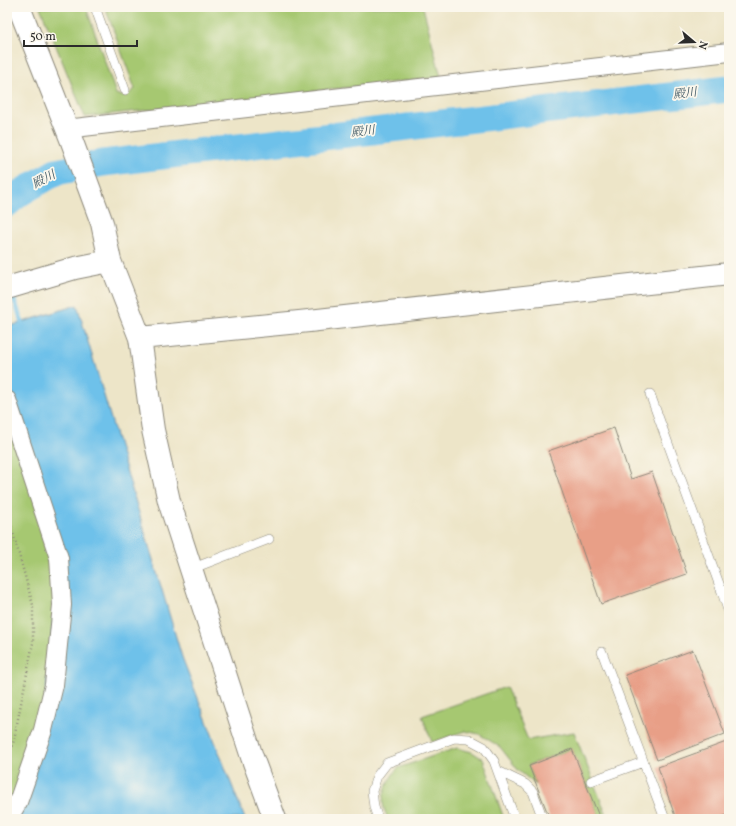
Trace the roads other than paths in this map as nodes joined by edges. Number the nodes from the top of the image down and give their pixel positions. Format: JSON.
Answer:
{"nodes":[{"id":1,"x":19,"y":7,"type":"edge"},
{"id":2,"x":95,"y":7,"type":"edge"},
{"id":3,"x":729,"y":52,"type":"edge"},
{"id":4,"x":125,"y":90,"type":"dead end"},
{"id":5,"x":69,"y":134,"type":"junction"},
{"id":6,"x":110,"y":261,"type":"junction"},
{"id":7,"x":729,"y":274,"type":"edge"},
{"id":8,"x":7,"y":288,"type":"edge"},
{"id":9,"x":140,"y":338,"type":"junction"},
{"id":10,"x":650,"y":394,"type":"dead end"},
{"id":11,"x":7,"y":400,"type":"edge"},
{"id":12,"x":269,"y":540,"type":"dead end"},
{"id":13,"x":191,"y":569,"type":"junction"},
{"id":14,"x":725,"y":591,"type":"edge"},
{"id":15,"x":729,"y":613,"type":"edge"},
{"id":16,"x":602,"y":652,"type":"dead end"},
{"id":17,"x":643,"y":762,"type":"junction"},
{"id":18,"x":498,"y":770,"type":"junction"},
{"id":19,"x":591,"y":781,"type":"dead end"},
{"id":20,"x":8,"y":819,"type":"edge"},
{"id":21,"x":275,"y":819,"type":"edge"},
{"id":22,"x":378,"y":819,"type":"edge"},
{"id":23,"x":515,"y":819,"type":"edge"},
{"id":24,"x":543,"y":819,"type":"edge"},
{"id":25,"x":665,"y":819,"type":"edge"}],
"edges":[{"from":1,"to":5,"type":"street"},
{"from":2,"to":4,"type":"lane"},
{"from":3,"to":5,"type":"street"},
{"from":5,"to":6,"type":"street"},
{"from":6,"to":8,"type":"street"},
{"from":6,"to":9,"type":"street"},
{"from":7,"to":9,"type":"street"},
{"from":9,"to":13,"type":"street"},
{"from":10,"to":14,"type":"lane"},
{"from":11,"to":20,"type":"street"},
{"from":12,"to":13,"type":"lane"},
{"from":13,"to":21,"type":"street"},
{"from":14,"to":15,"type":"lane"},
{"from":16,"to":17,"type":"lane"},
{"from":17,"to":19,"type":"lane"},
{"from":17,"to":25,"type":"lane"},
{"from":18,"to":22,"type":"lane"},
{"from":18,"to":23,"type":"lane"},
{"from":18,"to":24,"type":"lane"}]}
